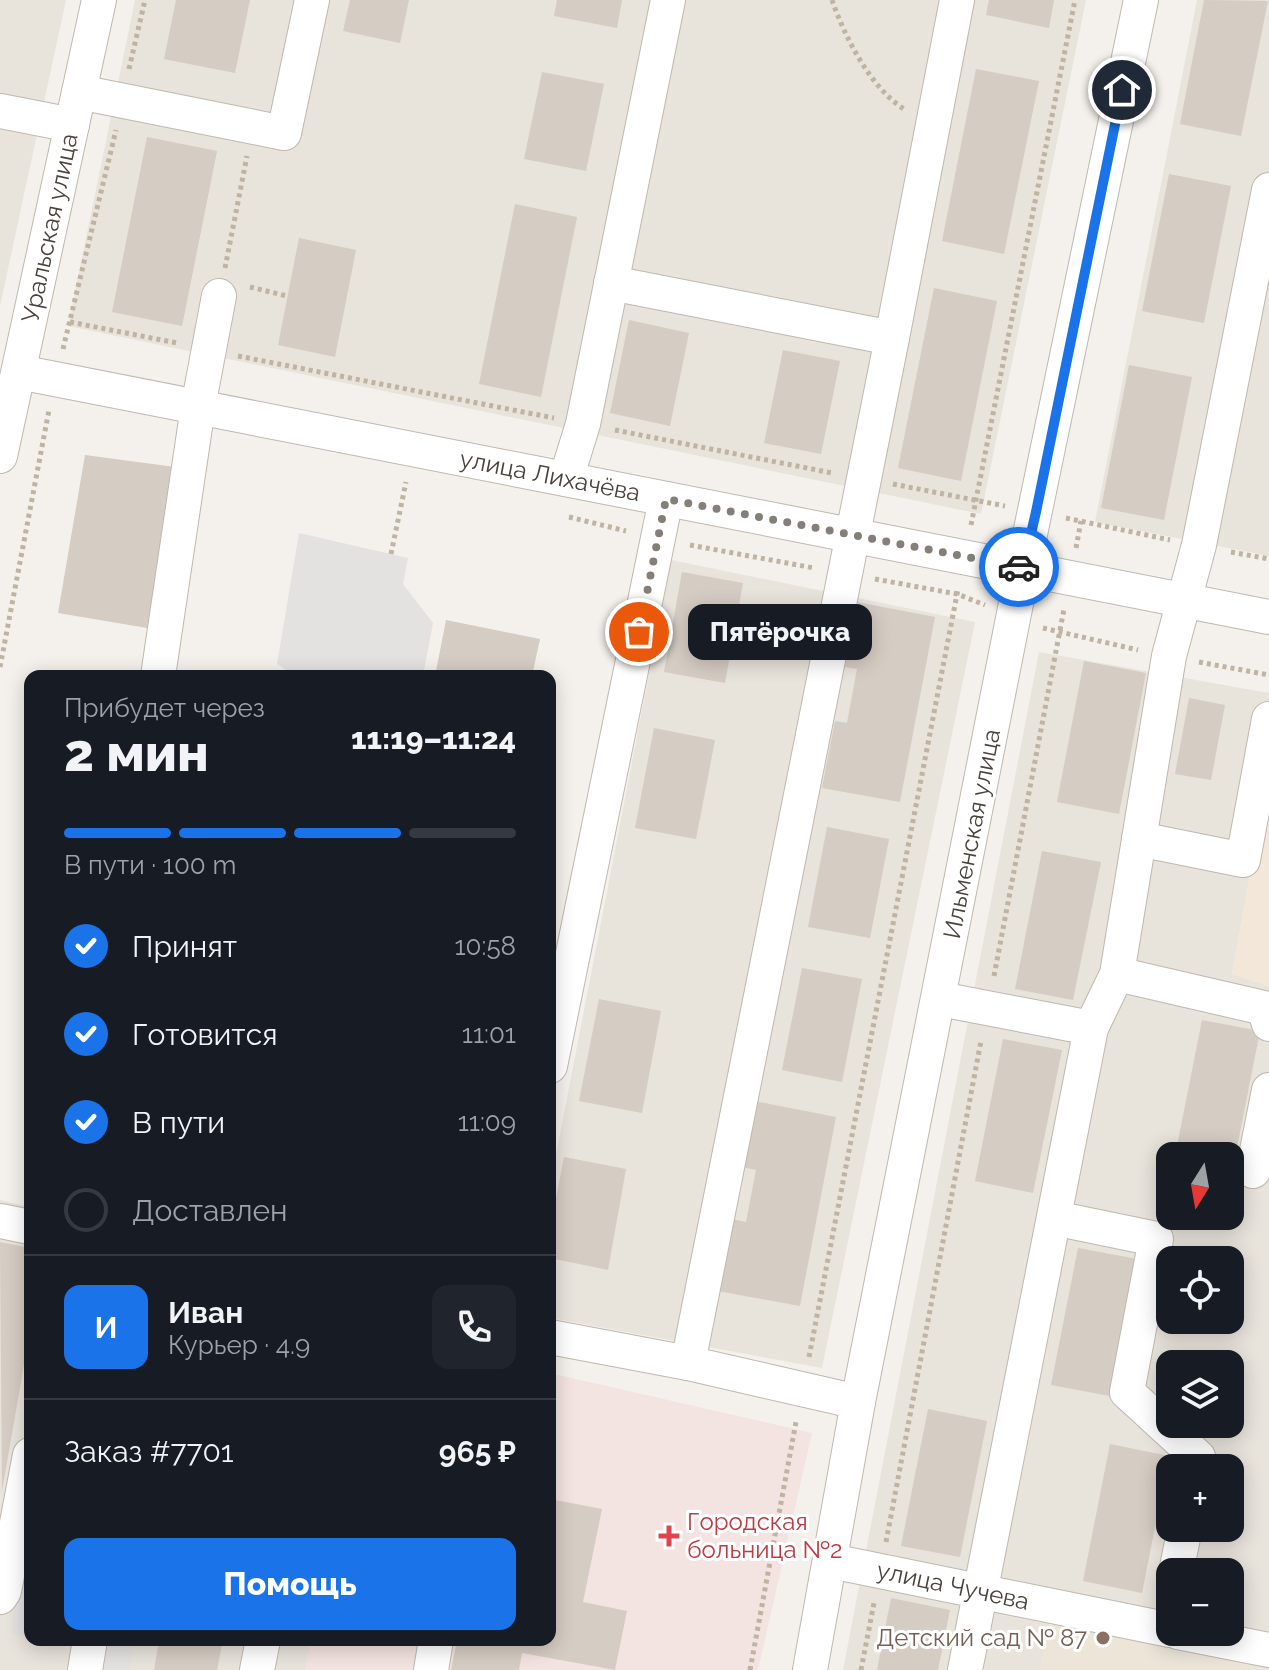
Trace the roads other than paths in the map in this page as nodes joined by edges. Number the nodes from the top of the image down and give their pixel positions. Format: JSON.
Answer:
{"nodes":[{"id":1,"x":99,"y":0,"type":"edge"},
{"id":2,"x":312,"y":0,"type":"edge"},
{"id":3,"x":668,"y":0,"type":"edge"},
{"id":4,"x":957,"y":0,"type":"edge"},
{"id":5,"x":1141,"y":0,"type":"edge"},
{"id":6,"x":79,"y":92,"type":"junction"},
{"id":7,"x":0,"y":111,"type":"edge"},
{"id":8,"x":72,"y":125,"type":"junction"},
{"id":9,"x":1269,"y":195,"type":"edge"},
{"id":10,"x":611,"y":283,"type":"junction"},
{"id":11,"x":219,"y":296,"type":"road end"},
{"id":12,"x":1255,"y":330,"type":"edge"},
{"id":13,"x":892,"y":338,"type":"junction"},
{"id":14,"x":19,"y":372,"type":"junction"},
{"id":15,"x":198,"y":407,"type":"junction"},
{"id":16,"x":0,"y":456,"type":"edge"},
{"id":17,"x":566,"y":479,"type":"junction"},
{"id":18,"x":666,"y":499,"type":"junction"},
{"id":19,"x":852,"y":535,"type":"junction"},
{"id":20,"x":1023,"y":568,"type":"junction"},
{"id":21,"x":1182,"y":600,"type":"junction"},
{"id":22,"x":1269,"y":617,"type":"edge"},
{"id":23,"x":159,"y":670,"type":"edge"},
{"id":24,"x":1269,"y":719,"type":"edge"},
{"id":25,"x":1139,"y":839,"type":"junction"},
{"id":26,"x":1117,"y":974,"type":"junction"},
{"id":27,"x":940,"y":999,"type":"junction"},
{"id":28,"x":1269,"y":1024,"type":"edge"},
{"id":29,"x":1091,"y":1028,"type":"junction"},
{"id":30,"x":556,"y":1037,"type":"edge"},
{"id":31,"x":1269,"y":1090,"type":"edge"},
{"id":32,"x":1253,"y":1171,"type":"dead end"},
{"id":33,"x":1054,"y":1218,"type":"junction"},
{"id":34,"x":0,"y":1221,"type":"edge"},
{"id":35,"x":24,"y":1226,"type":"edge"},
{"id":36,"x":556,"y":1338,"type":"edge"},
{"id":37,"x":688,"y":1363,"type":"junction"},
{"id":38,"x":858,"y":1402,"type":"junction"},
{"id":39,"x":1195,"y":1454,"type":"edge"},
{"id":40,"x":24,"y":1486,"type":"edge"},
{"id":41,"x":831,"y":1561,"type":"junction"},
{"id":42,"x":979,"y":1592,"type":"junction"},
{"id":43,"x":0,"y":1597,"type":"edge"},
{"id":44,"x":1156,"y":1622,"type":"edge"},
{"id":45,"x":1244,"y":1643,"type":"edge"},
{"id":46,"x":89,"y":1646,"type":"edge"},
{"id":47,"x":262,"y":1646,"type":"edge"},
{"id":48,"x":435,"y":1646,"type":"edge"},
{"id":49,"x":1269,"y":1650,"type":"edge"},
{"id":50,"x":85,"y":1670,"type":"edge"},
{"id":51,"x":257,"y":1670,"type":"edge"},
{"id":52,"x":431,"y":1670,"type":"edge"},
{"id":53,"x":810,"y":1670,"type":"edge"},
{"id":54,"x":965,"y":1670,"type":"edge"}],
"edges":[{"from":1,"to":6,"type":"street","name":"Уральская улица"},
{"from":2,"to":6,"type":"street"},
{"from":3,"to":10,"type":"street"},
{"from":4,"to":13,"type":"street"},
{"from":5,"to":20,"type":"street","name":"Ильменская улица"},
{"from":6,"to":8,"type":"street","name":"Уральская улица"},
{"from":7,"to":8,"type":"street"},
{"from":8,"to":14,"type":"street","name":"Уральская улица"},
{"from":9,"to":12,"type":"street"},
{"from":10,"to":13,"type":"street"},
{"from":10,"to":17,"type":"street"},
{"from":11,"to":15,"type":"street"},
{"from":12,"to":21,"type":"street"},
{"from":13,"to":19,"type":"street"},
{"from":14,"to":15,"type":"street","name":"улица Лихачёва"},
{"from":14,"to":16,"type":"street","name":"Уральская улица"},
{"from":15,"to":17,"type":"street","name":"улица Лихачёва"},
{"from":15,"to":23,"type":"street"},
{"from":17,"to":18,"type":"street","name":"улица Лихачёва"},
{"from":18,"to":19,"type":"street","name":"улица Лихачёва"},
{"from":18,"to":30,"type":"street"},
{"from":19,"to":20,"type":"street","name":"улица Лихачёва"},
{"from":19,"to":37,"type":"street"},
{"from":20,"to":21,"type":"street","name":"улица Лихачёва"},
{"from":20,"to":27,"type":"street","name":"Ильменская улица"},
{"from":21,"to":22,"type":"street","name":"улица Лихачёва"},
{"from":21,"to":25,"type":"street"},
{"from":24,"to":25,"type":"street"},
{"from":25,"to":26,"type":"street"},
{"from":26,"to":28,"type":"street"},
{"from":26,"to":29,"type":"street"},
{"from":27,"to":29,"type":"street"},
{"from":27,"to":38,"type":"street","name":"Ильменская улица"},
{"from":29,"to":33,"type":"street"},
{"from":31,"to":32,"type":"street"},
{"from":33,"to":39,"type":"street"},
{"from":33,"to":42,"type":"street"},
{"from":34,"to":35,"type":"street"},
{"from":36,"to":37,"type":"street"},
{"from":37,"to":38,"type":"street"},
{"from":38,"to":41,"type":"street","name":"Ильменская улица"},
{"from":40,"to":43,"type":"street"},
{"from":41,"to":42,"type":"street","name":"улица Чучева"},
{"from":41,"to":53,"type":"street","name":"Ильменская улица"},
{"from":42,"to":44,"type":"street","name":"улица Чучева"},
{"from":42,"to":54,"type":"street"},
{"from":45,"to":49,"type":"street","name":"улица Чучева"},
{"from":46,"to":50,"type":"street"},
{"from":47,"to":51,"type":"street"},
{"from":48,"to":52,"type":"street"}]}
